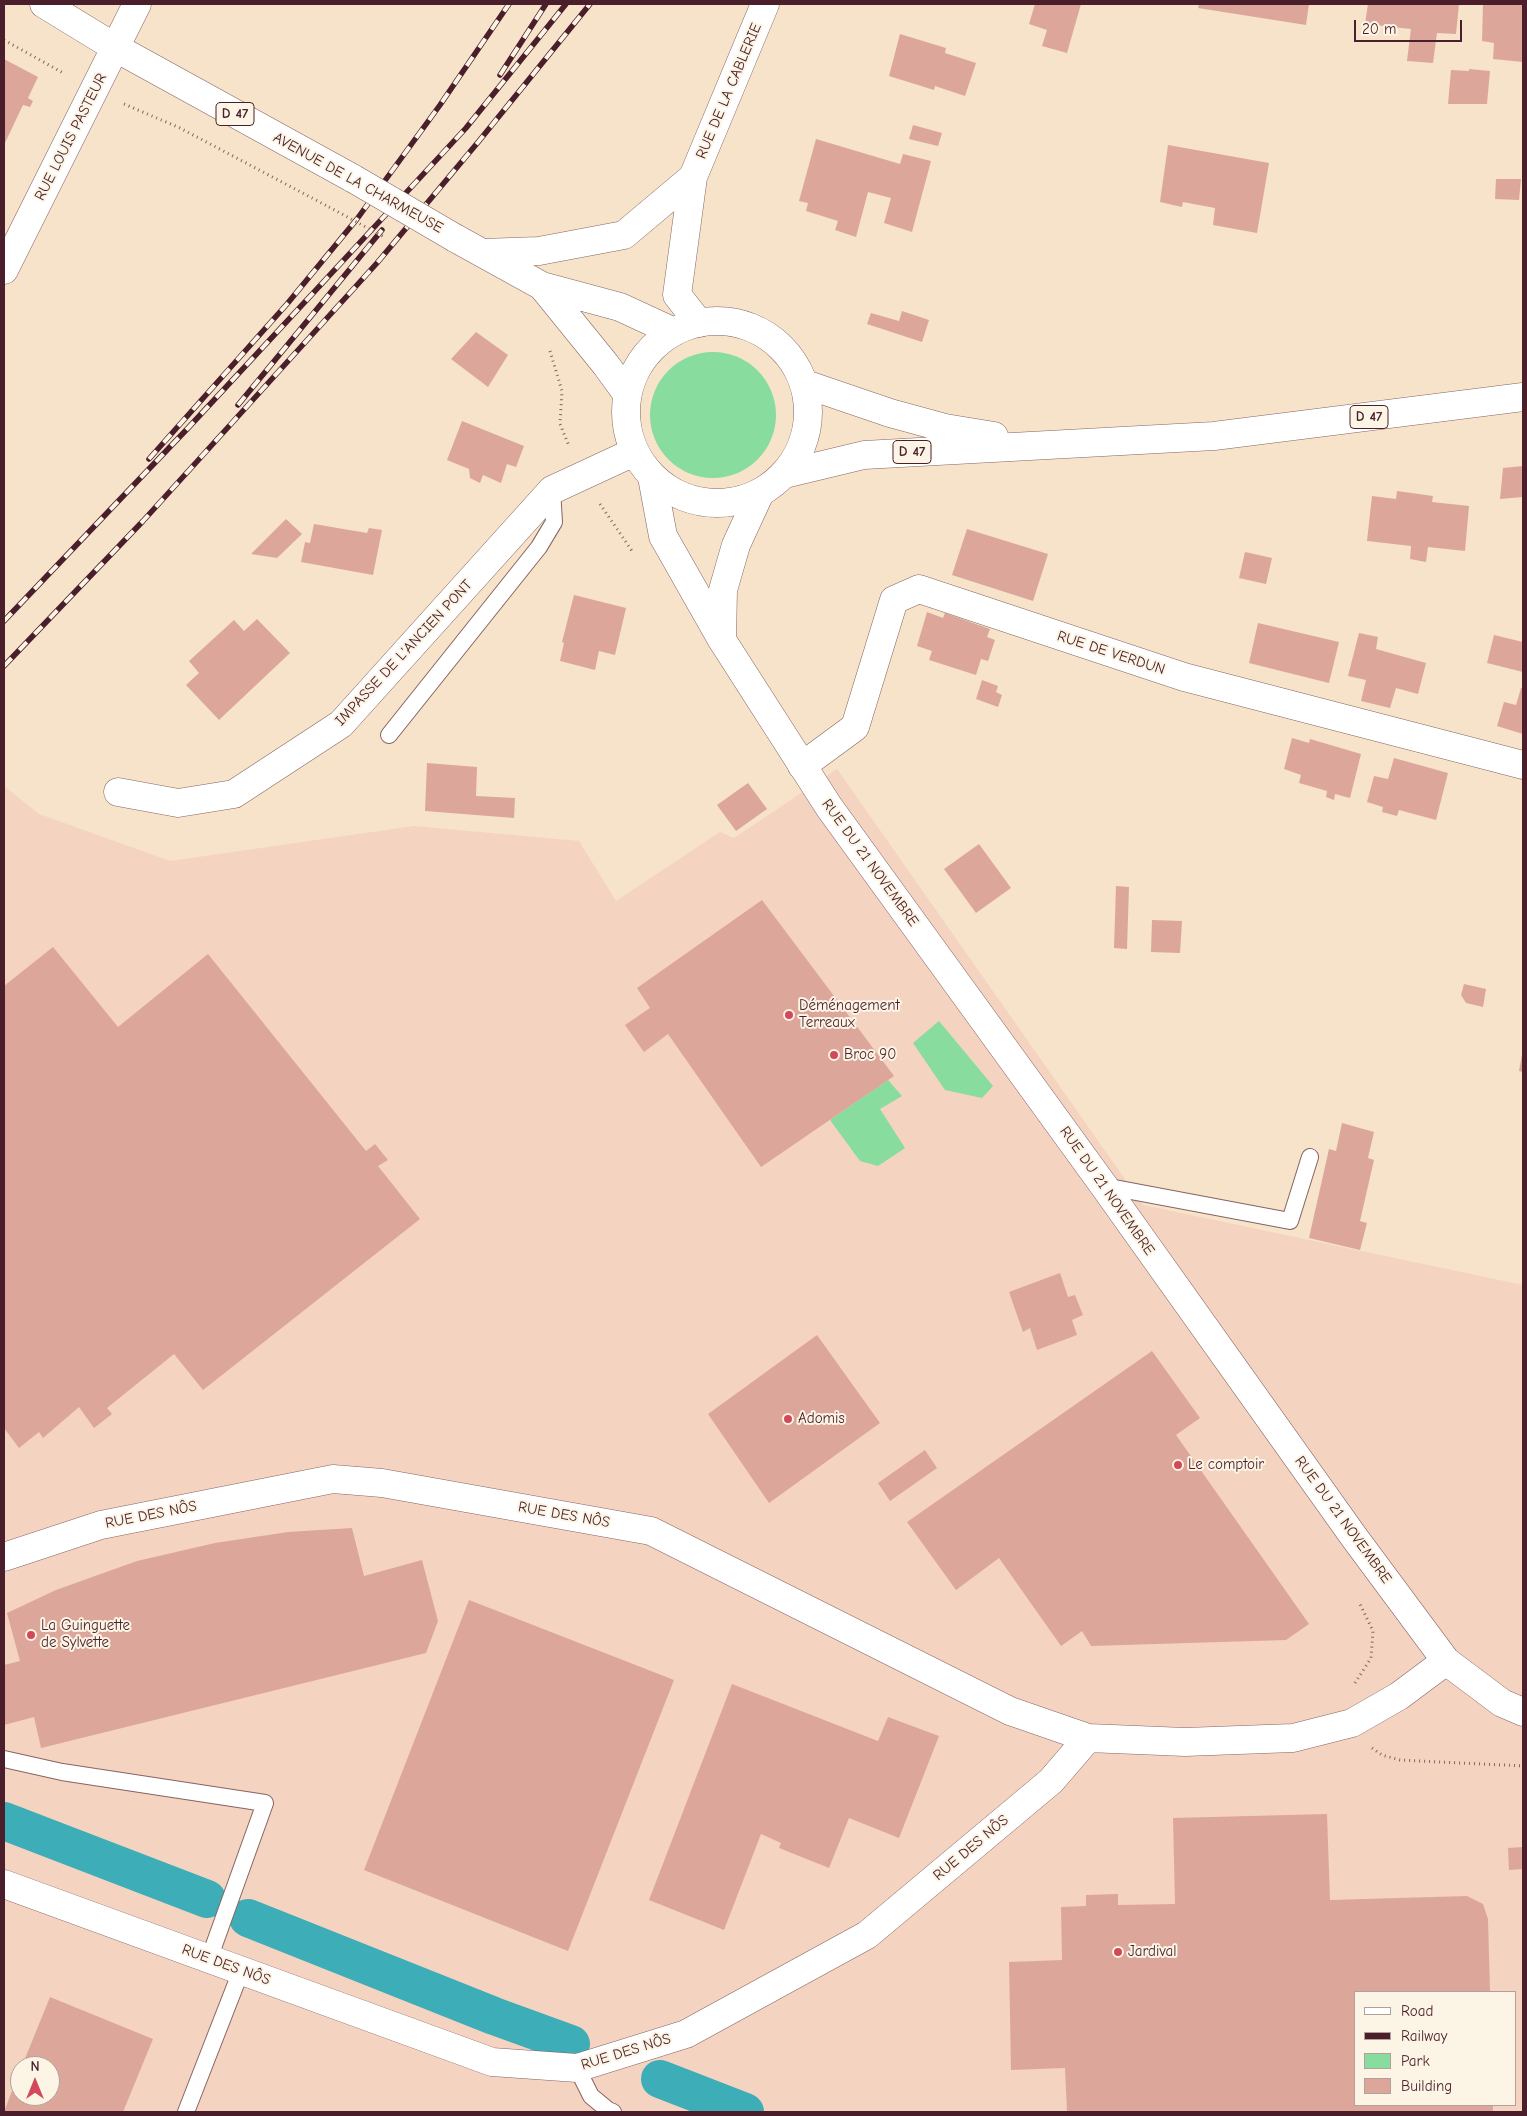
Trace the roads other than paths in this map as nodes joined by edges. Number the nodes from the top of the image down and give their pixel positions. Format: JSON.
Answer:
{"nodes":[{"id":1,"x":44,"y":4,"type":"edge"},
{"id":2,"x":137,"y":4,"type":"edge"},
{"id":3,"x":765,"y":4,"type":"edge"},
{"id":4,"x":116,"y":48,"type":"junction"},
{"id":5,"x":693,"y":177,"type":"junction"},
{"id":6,"x":483,"y":252,"type":"junction"},
{"id":7,"x":4,"y":270,"type":"edge"},
{"id":8,"x":542,"y":286,"type":"junction"},
{"id":9,"x":686,"y":327,"type":"junction"},
{"id":10,"x":805,"y":384,"type":"junction"},
{"id":11,"x":627,"y":394,"type":"junction"},
{"id":12,"x":1523,"y":397,"type":"edge"},
{"id":13,"x":1042,"y":444,"type":"junction"},
{"id":14,"x":634,"y":452,"type":"junction"},
{"id":15,"x":785,"y":474,"type":"junction"},
{"id":16,"x":652,"y":477,"type":"junction"},
{"id":17,"x":552,"y":490,"type":"junction"},
{"id":18,"x":760,"y":493,"type":"junction"},
{"id":19,"x":722,"y":640,"type":"junction"},
{"id":20,"x":389,"y":735,"type":"dead end"},
{"id":21,"x":1523,"y":765,"type":"edge"},
{"id":22,"x":802,"y":766,"type":"junction"},
{"id":23,"x":118,"y":792,"type":"dead end"},
{"id":24,"x":1310,"y":1156,"type":"dead end"},
{"id":25,"x":1104,"y":1186,"type":"junction"},
{"id":26,"x":4,"y":1557,"type":"edge"},
{"id":27,"x":1446,"y":1661,"type":"junction"},
{"id":28,"x":1523,"y":1712,"type":"edge"},
{"id":29,"x":1088,"y":1738,"type":"junction"},
{"id":30,"x":4,"y":1759,"type":"edge"},
{"id":31,"x":4,"y":1884,"type":"edge"},
{"id":32,"x":209,"y":1959,"type":"junction"},
{"id":33,"x":241,"y":1971,"type":"junction"},
{"id":34,"x":577,"y":2068,"type":"junction"},
{"id":35,"x":186,"y":2112,"type":"edge"},
{"id":36,"x":614,"y":2112,"type":"edge"}],
"edges":[{"from":1,"to":4,"type":"street","name":"AVENUE DE LA CHARMEUSE","number":"D 47"},
{"from":2,"to":4,"type":"street","name":"RUE LOUIS PASTEUR"},
{"from":3,"to":5,"type":"street","name":"RUE DE LA CABLERIE"},
{"from":4,"to":6,"type":"street","name":"AVENUE DE LA CHARMEUSE","number":"D 47","bridge":true},
{"from":4,"to":7,"type":"street","name":"RUE LOUIS PASTEUR"},
{"from":5,"to":6,"type":"street","name":"RUE DE LA CABLERIE"},
{"from":5,"to":9,"type":"street","name":"RUE DE LA CABLERIE"},
{"from":6,"to":8,"type":"street","name":"AVENUE DE LA CHARMEUSE","number":"D 47"},
{"from":8,"to":9,"type":"street","name":"AVENUE DE LA CHARMEUSE","number":"D 47"},
{"from":8,"to":11,"type":"street","name":"AVENUE DE LA CHARMEUSE","number":"D 47"},
{"from":9,"to":10,"type":"street"},
{"from":9,"to":11,"type":"street"},
{"from":10,"to":13,"type":"street","number":"D 47"},
{"from":10,"to":15,"type":"street"},
{"from":11,"to":14,"type":"street"},
{"from":12,"to":13,"type":"street","number":"D 47"},
{"from":13,"to":15,"type":"street","number":"D 47"},
{"from":14,"to":16,"type":"street"},
{"from":14,"to":17,"type":"street","name":"IMPASSE DE L'ANCIEN PONT"},
{"from":15,"to":18,"type":"street"},
{"from":16,"to":18,"type":"street"},
{"from":16,"to":19,"type":"street","name":"RUE DU 21 NOVEMBRE"},
{"from":17,"to":20,"type":"lane"},
{"from":17,"to":23,"type":"street","name":"IMPASSE DE L'ANCIEN PONT"},
{"from":18,"to":19,"type":"street"},
{"from":19,"to":22,"type":"street","name":"RUE DU 21 NOVEMBRE"},
{"from":21,"to":22,"type":"street","name":"RUE DE VERDUN"},
{"from":22,"to":25,"type":"street","name":"RUE DU 21 NOVEMBRE"},
{"from":24,"to":25,"type":"lane"},
{"from":25,"to":27,"type":"street","name":"RUE DU 21 NOVEMBRE"},
{"from":26,"to":29,"type":"street","name":"RUE DES NÔS"},
{"from":27,"to":28,"type":"street","name":"RUE DU 21 NOVEMBRE"},
{"from":27,"to":29,"type":"street","name":"RUE DES NÔS"},
{"from":29,"to":34,"type":"street","name":"RUE DES NÔS"},
{"from":30,"to":32,"type":"lane"},
{"from":31,"to":32,"type":"street","name":"RUE DES NÔS"},
{"from":32,"to":33,"type":"street","name":"RUE DES NÔS"},
{"from":33,"to":34,"type":"street","name":"RUE DES NÔS"},
{"from":33,"to":35,"type":"lane"},
{"from":34,"to":36,"type":"lane"}]}
